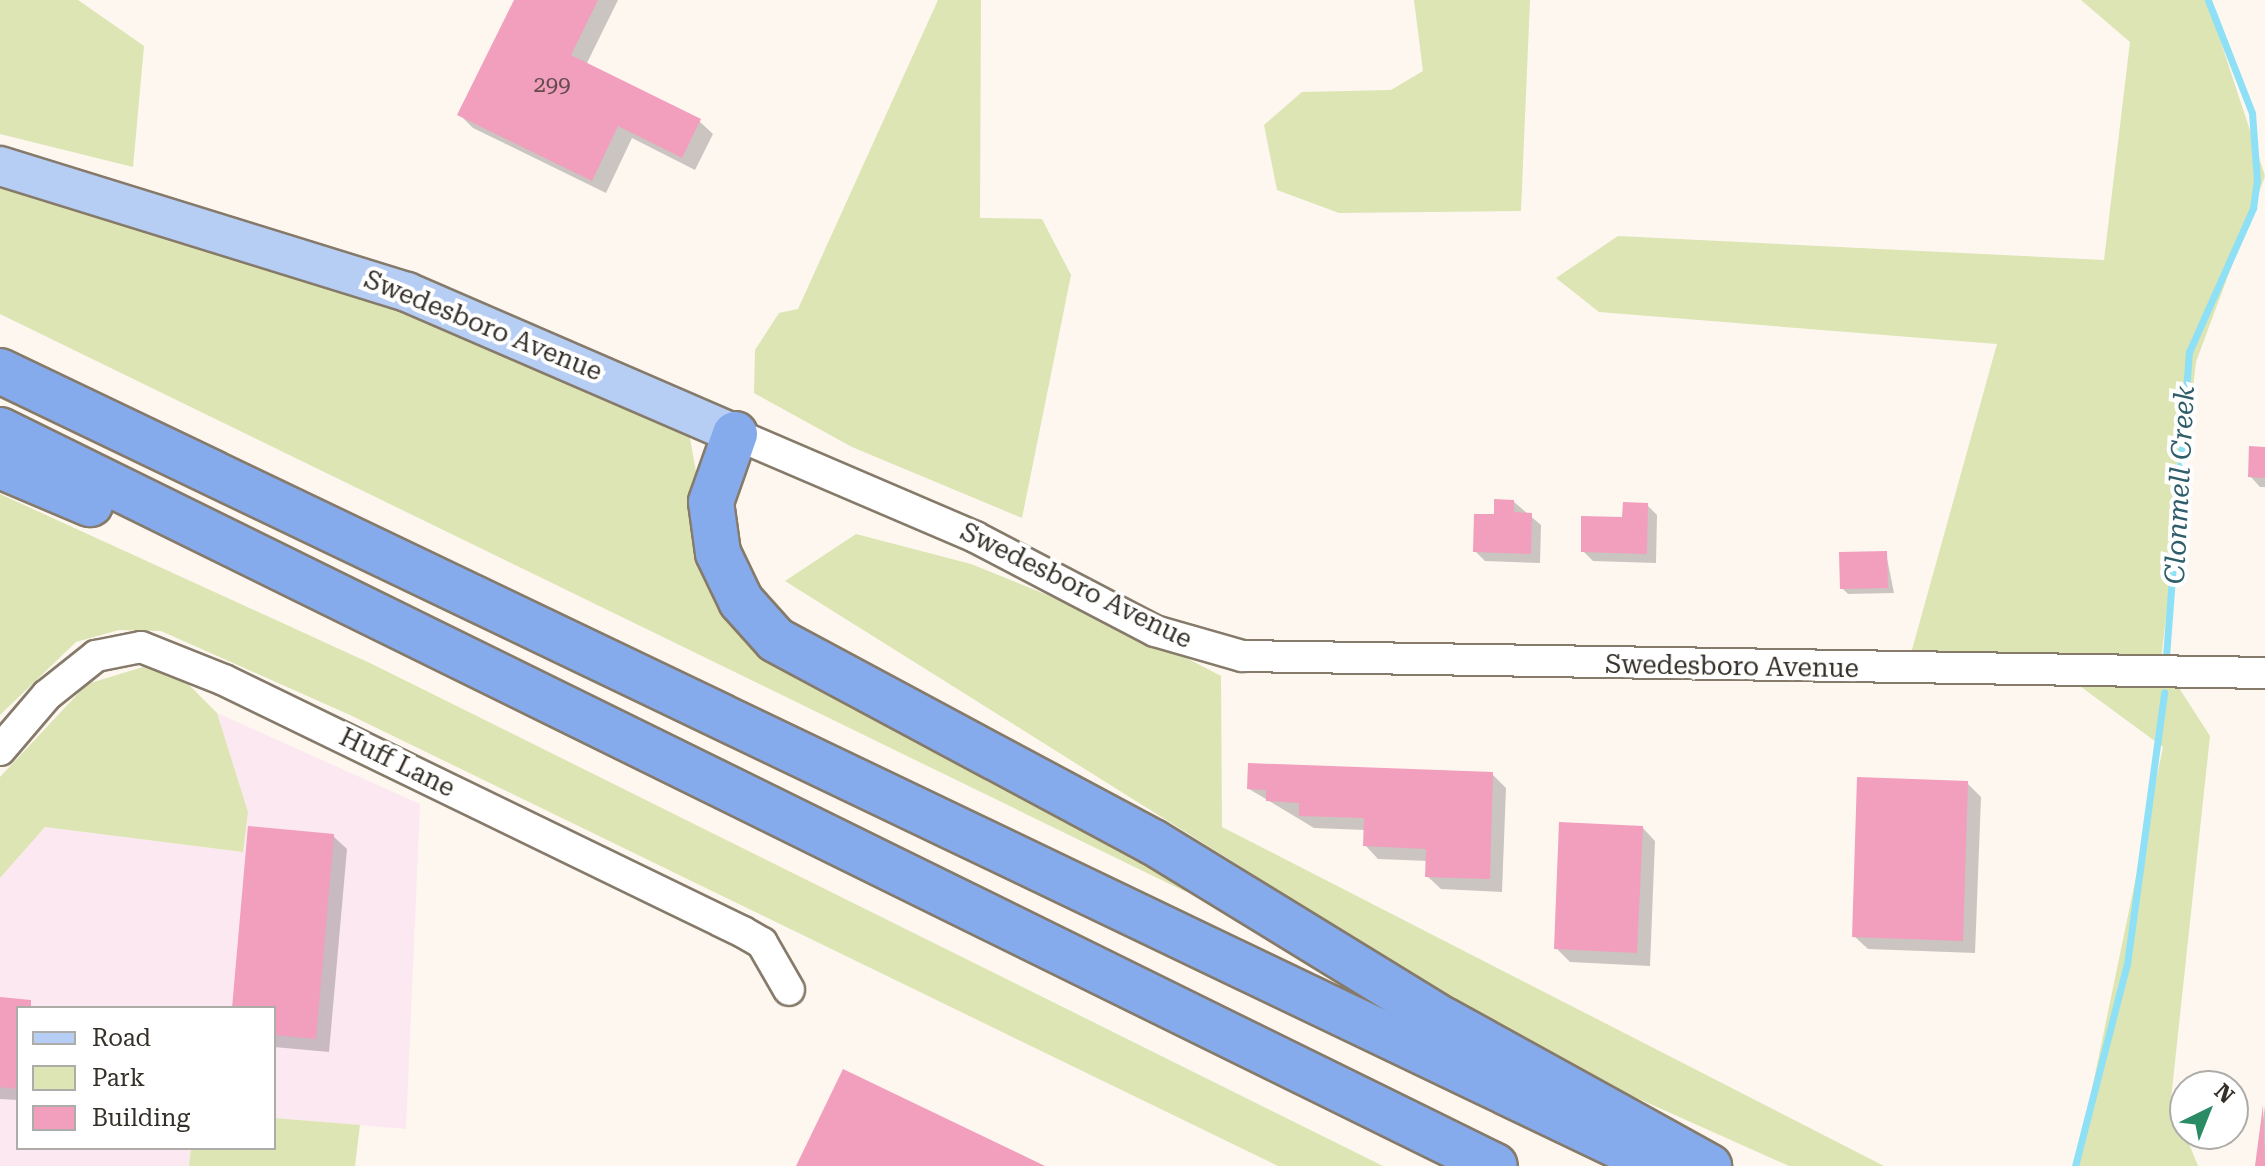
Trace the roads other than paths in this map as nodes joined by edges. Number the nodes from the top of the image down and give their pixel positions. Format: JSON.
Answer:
{"nodes":[{"id":1,"x":0,"y":166,"type":"edge"},
{"id":2,"x":0,"y":371,"type":"edge"},
{"id":3,"x":0,"y":430,"type":"edge"},
{"id":4,"x":735,"y":434,"type":"junction"},
{"id":5,"x":0,"y":466,"type":"edge"},
{"id":6,"x":2265,"y":673,"type":"edge"},
{"id":7,"x":535,"y":690,"type":"junction"},
{"id":8,"x":0,"y":750,"type":"edge"},
{"id":9,"x":789,"y":990,"type":"dead end"},
{"id":10,"x":1495,"y":1166,"type":"edge"},
{"id":11,"x":1660,"y":1166,"type":"edge"},
{"id":12,"x":1709,"y":1166,"type":"edge"}],
"edges":[{"from":1,"to":4,"type":"main road","name":"Swedesboro Avenue"},
{"from":2,"to":11,"type":"highway"},
{"from":3,"to":7,"type":"highway"},
{"from":4,"to":6,"type":"street","name":"Swedesboro Avenue"},
{"from":4,"to":12,"type":"highway"},
{"from":5,"to":7,"type":"highway"},
{"from":7,"to":10,"type":"highway"},
{"from":8,"to":9,"type":"street","name":"Huff Lane"}]}
